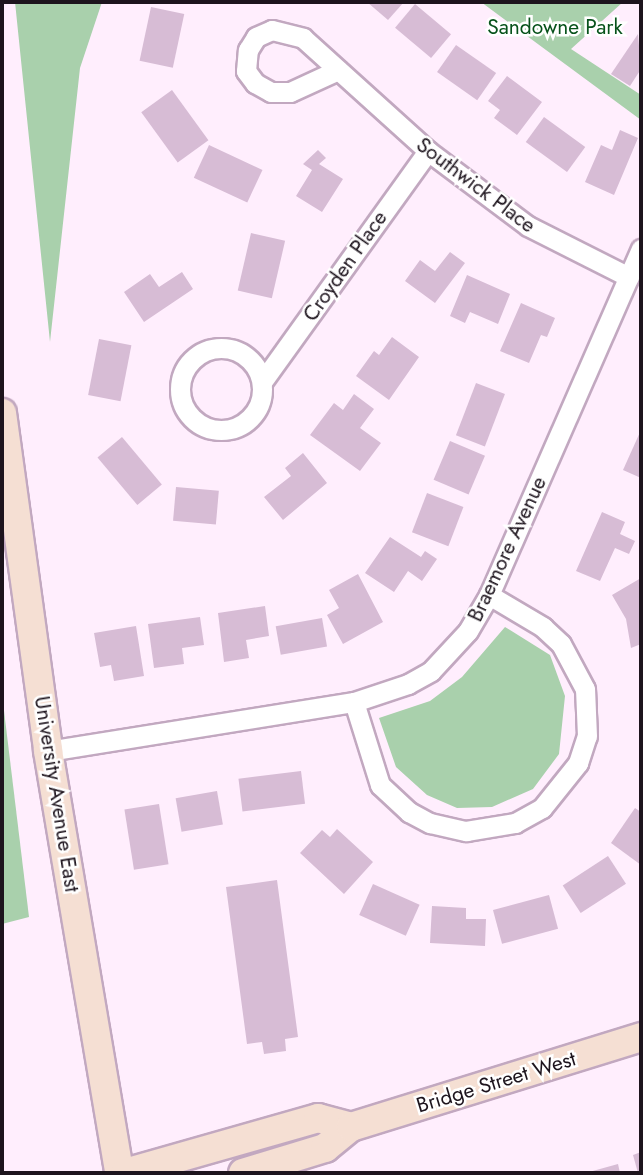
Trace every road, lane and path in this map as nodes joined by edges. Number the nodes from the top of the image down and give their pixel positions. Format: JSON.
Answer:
{"nodes":[{"id":1,"x":338,"y":70,"type":"dead end"},
{"id":2,"x":428,"y":151,"type":"junction"},
{"id":3,"x":641,"y":249,"type":"edge"},
{"id":4,"x":629,"y":277,"type":"junction"},
{"id":5,"x":262,"y":382,"type":"junction"},
{"id":6,"x":2,"y":413,"type":"edge"},
{"id":7,"x":489,"y":596,"type":"junction"},
{"id":8,"x":354,"y":702,"type":"junction"},
{"id":9,"x":48,"y":751,"type":"junction"},
{"id":10,"x":641,"y":1038,"type":"edge"},
{"id":11,"x":351,"y":1126,"type":"junction"},
{"id":12,"x":119,"y":1173,"type":"edge"},
{"id":13,"x":125,"y":1173,"type":"edge"},
{"id":14,"x":243,"y":1173,"type":"edge"}],
"edges":[{"from":1,"to":2,"type":"street","name":"Southwick Place"},
{"from":2,"to":4,"type":"street","name":"Southwick Place"},
{"from":2,"to":5,"type":"street","name":"Croyden Place"},
{"from":3,"to":4,"type":"street","name":"Braemore Avenue"},
{"from":4,"to":7,"type":"street","name":"Braemore Avenue"},
{"from":5,"to":5,"type":"street","name":"Croyden Place"},
{"from":6,"to":9,"type":"main road","name":"University Avenue East"},
{"from":7,"to":8,"type":"street","name":"Braemore Avenue"},
{"from":7,"to":8,"type":"street"},
{"from":8,"to":9,"type":"street","name":"Braemore Avenue"},
{"from":9,"to":12,"type":"main road","name":"University Avenue East"},
{"from":10,"to":11,"type":"main road","name":"Bridge Street West"},
{"from":11,"to":13,"type":"main road","name":"Bridge Street West"},
{"from":11,"to":14,"type":"main road","name":"Bridge Street West"}]}
